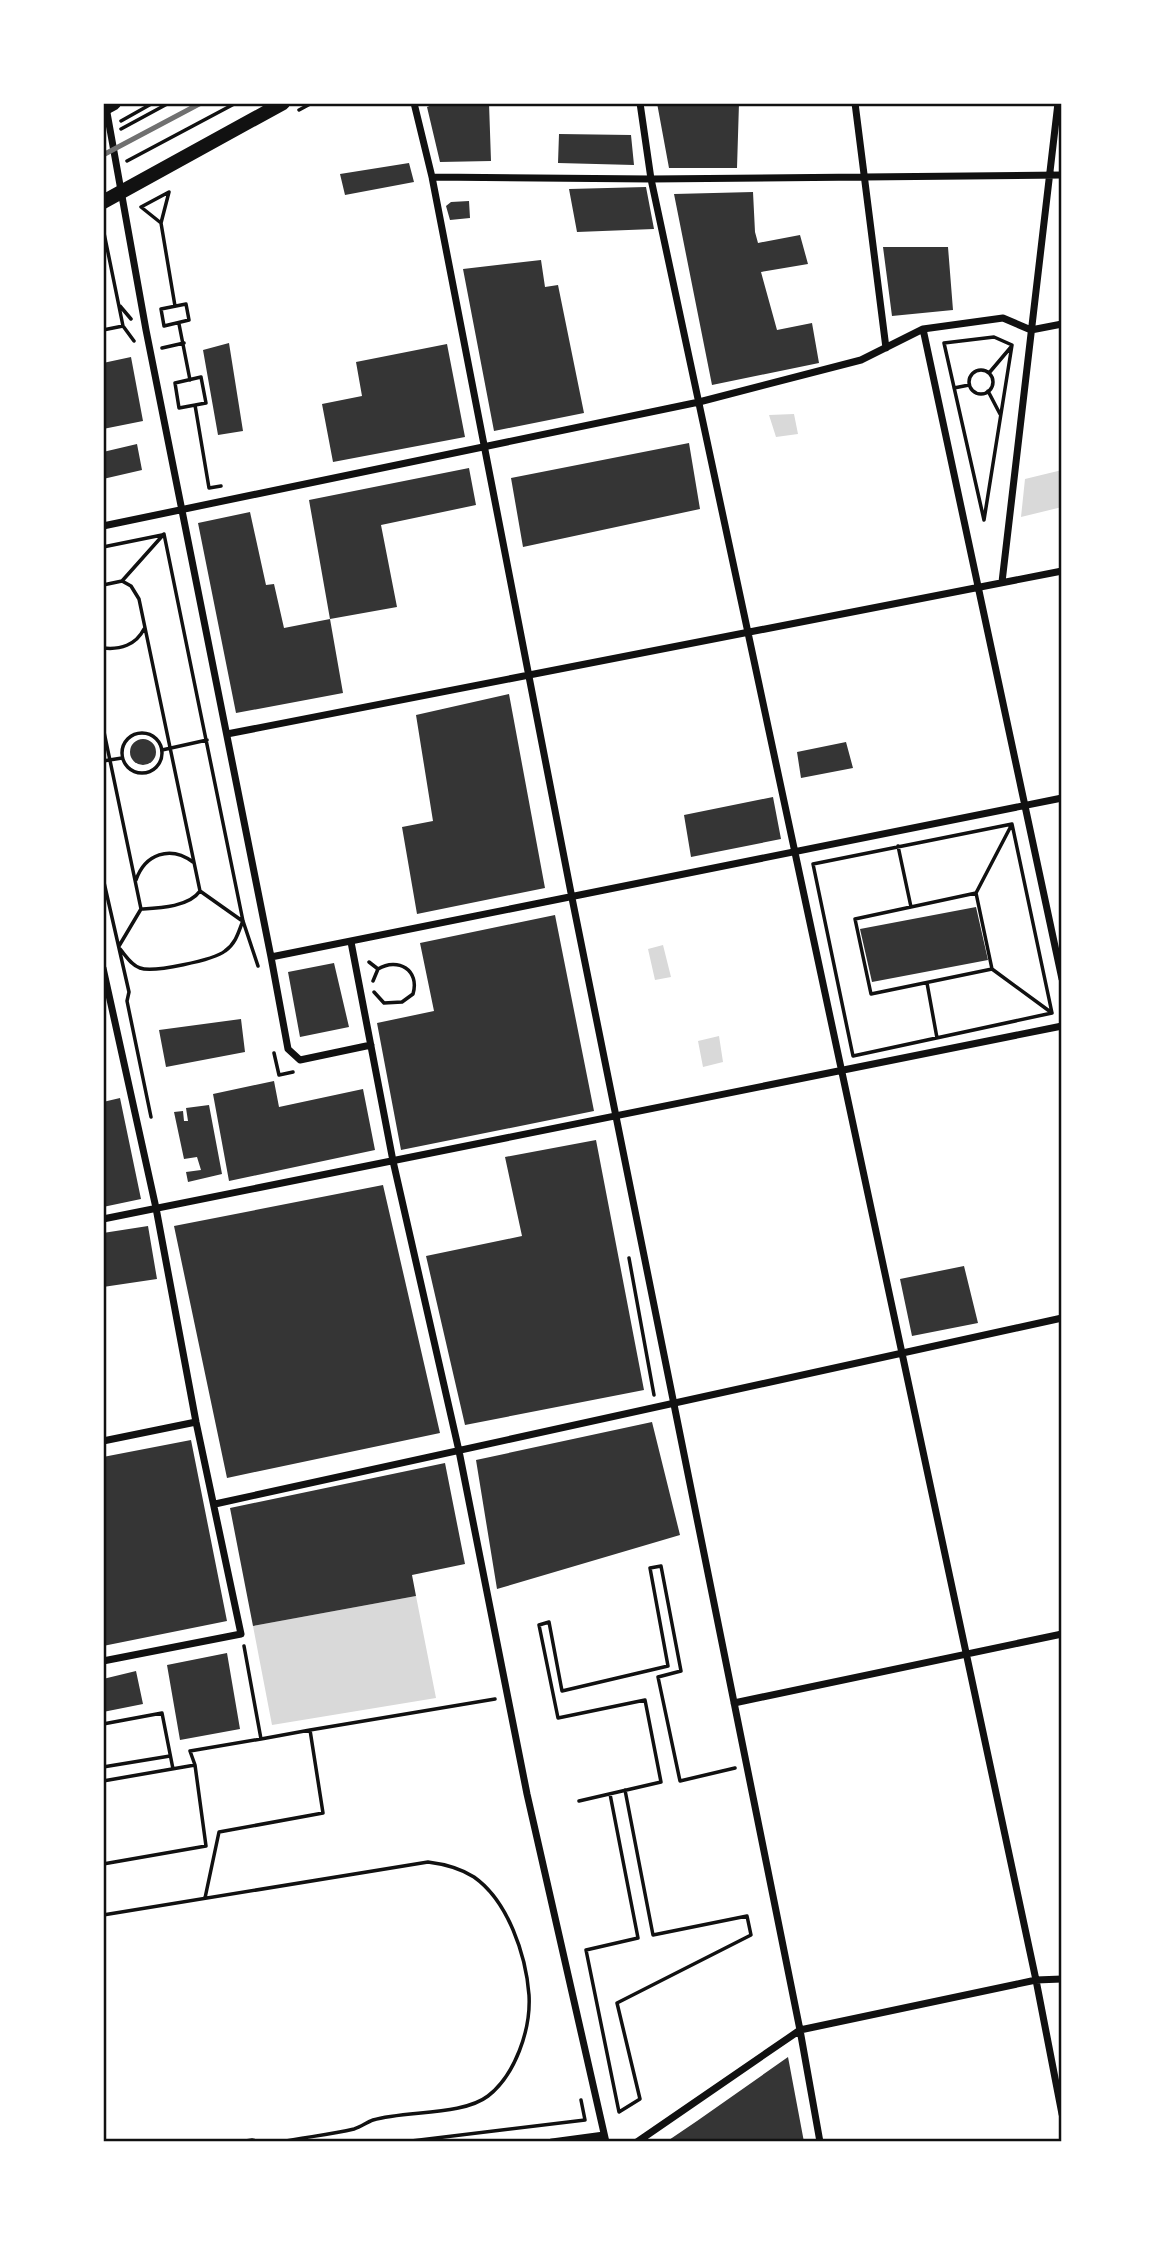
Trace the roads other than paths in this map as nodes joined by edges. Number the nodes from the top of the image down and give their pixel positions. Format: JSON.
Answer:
{"nodes":[{"id":1,"x":105,"y":103,"type":"edge"},
{"id":2,"x":114,"y":103,"type":"edge"},
{"id":3,"x":283,"y":103,"type":"edge"},
{"id":4,"x":414,"y":103,"type":"edge"},
{"id":5,"x":640,"y":103,"type":"edge"},
{"id":6,"x":855,"y":103,"type":"edge"},
{"id":7,"x":1058,"y":103,"type":"edge"},
{"id":8,"x":103,"y":109,"type":"edge"},
{"id":9,"x":1049,"y":176,"type":"junction"},
{"id":10,"x":1062,"y":176,"type":"edge"},
{"id":11,"x":432,"y":177,"type":"junction"},
{"id":12,"x":864,"y":177,"type":"junction"},
{"id":13,"x":651,"y":179,"type":"junction"},
{"id":14,"x":103,"y":202,"type":"edge"},
{"id":15,"x":1062,"y":324,"type":"edge"},
{"id":16,"x":923,"y":329,"type":"junction"},
{"id":17,"x":1031,"y":330,"type":"junction"},
{"id":18,"x":886,"y":348,"type":"junction"},
{"id":19,"x":699,"y":402,"type":"junction"},
{"id":20,"x":484,"y":446,"type":"junction"},
{"id":21,"x":182,"y":509,"type":"junction"},
{"id":22,"x":103,"y":526,"type":"edge"},
{"id":23,"x":1062,"y":571,"type":"edge"},
{"id":24,"x":1002,"y":582,"type":"junction"},
{"id":25,"x":978,"y":587,"type":"junction"},
{"id":26,"x":748,"y":632,"type":"junction"},
{"id":27,"x":528,"y":675,"type":"junction"},
{"id":28,"x":227,"y":734,"type":"junction"},
{"id":29,"x":1062,"y":798,"type":"edge"},
{"id":30,"x":1025,"y":805,"type":"junction"},
{"id":31,"x":795,"y":852,"type":"junction"},
{"id":32,"x":572,"y":898,"type":"junction"},
{"id":33,"x":351,"y":942,"type":"junction"},
{"id":34,"x":271,"y":957,"type":"junction"},
{"id":35,"x":103,"y":968,"type":"edge"},
{"id":36,"x":1062,"y":979,"type":"edge"},
{"id":37,"x":106,"y":990,"type":"edge"},
{"id":38,"x":1062,"y":1026,"type":"edge"},
{"id":39,"x":371,"y":1045,"type":"junction"},
{"id":40,"x":842,"y":1070,"type":"junction"},
{"id":41,"x":616,"y":1116,"type":"junction"},
{"id":42,"x":393,"y":1161,"type":"junction"},
{"id":43,"x":156,"y":1208,"type":"junction"},
{"id":44,"x":103,"y":1219,"type":"edge"},
{"id":45,"x":1062,"y":1318,"type":"edge"},
{"id":46,"x":902,"y":1353,"type":"junction"},
{"id":47,"x":674,"y":1404,"type":"junction"},
{"id":48,"x":196,"y":1422,"type":"junction"},
{"id":49,"x":103,"y":1441,"type":"edge"},
{"id":50,"x":459,"y":1451,"type":"junction"},
{"id":51,"x":215,"y":1504,"type":"junction"},
{"id":52,"x":1062,"y":1634,"type":"edge"},
{"id":53,"x":966,"y":1654,"type":"junction"},
{"id":54,"x":103,"y":1661,"type":"edge"},
{"id":55,"x":734,"y":1703,"type":"junction"},
{"id":56,"x":1062,"y":1979,"type":"edge"},
{"id":57,"x":1036,"y":1980,"type":"junction"},
{"id":58,"x":800,"y":2031,"type":"junction"},
{"id":59,"x":1062,"y":2114,"type":"edge"},
{"id":60,"x":605,"y":2139,"type":"edge"},
{"id":61,"x":552,"y":2142,"type":"edge"},
{"id":62,"x":637,"y":2142,"type":"edge"},
{"id":63,"x":820,"y":2142,"type":"edge"}],
"edges":[{"from":1,"to":21,"type":"street"},
{"from":2,"to":8,"type":"main road"},
{"from":3,"to":14,"type":"main road"},
{"from":4,"to":11,"type":"street"},
{"from":5,"to":13,"type":"street"},
{"from":6,"to":12,"type":"street"},
{"from":7,"to":9,"type":"street"},
{"from":9,"to":10,"type":"street"},
{"from":9,"to":12,"type":"street"},
{"from":9,"to":17,"type":"street"},
{"from":11,"to":13,"type":"street"},
{"from":11,"to":20,"type":"street"},
{"from":12,"to":13,"type":"street"},
{"from":12,"to":18,"type":"street"},
{"from":13,"to":19,"type":"street"},
{"from":15,"to":17,"type":"street"},
{"from":16,"to":17,"type":"street"},
{"from":16,"to":18,"type":"street"},
{"from":16,"to":25,"type":"street"},
{"from":17,"to":24,"type":"street"},
{"from":18,"to":19,"type":"street"},
{"from":19,"to":20,"type":"street"},
{"from":19,"to":26,"type":"street"},
{"from":20,"to":21,"type":"street"},
{"from":20,"to":27,"type":"street"},
{"from":21,"to":22,"type":"street"},
{"from":21,"to":28,"type":"street"},
{"from":23,"to":24,"type":"street"},
{"from":24,"to":25,"type":"street"},
{"from":25,"to":26,"type":"street"},
{"from":25,"to":30,"type":"street"},
{"from":26,"to":27,"type":"street"},
{"from":26,"to":31,"type":"street"},
{"from":27,"to":28,"type":"street"},
{"from":27,"to":32,"type":"street"},
{"from":28,"to":34,"type":"street"},
{"from":29,"to":30,"type":"street"},
{"from":30,"to":31,"type":"street"},
{"from":30,"to":36,"type":"street"},
{"from":31,"to":32,"type":"street"},
{"from":31,"to":40,"type":"street"},
{"from":32,"to":33,"type":"street"},
{"from":32,"to":41,"type":"street"},
{"from":33,"to":34,"type":"street"},
{"from":33,"to":39,"type":"street"},
{"from":34,"to":39,"type":"street"},
{"from":35,"to":37,"type":"street"},
{"from":37,"to":43,"type":"street"},
{"from":38,"to":40,"type":"street"},
{"from":39,"to":42,"type":"street"},
{"from":40,"to":41,"type":"street"},
{"from":40,"to":46,"type":"street"},
{"from":41,"to":42,"type":"street"},
{"from":41,"to":47,"type":"street"},
{"from":42,"to":43,"type":"street"},
{"from":42,"to":50,"type":"street"},
{"from":43,"to":44,"type":"street"},
{"from":43,"to":48,"type":"street"},
{"from":45,"to":46,"type":"street"},
{"from":46,"to":47,"type":"street"},
{"from":46,"to":53,"type":"street"},
{"from":47,"to":50,"type":"street"},
{"from":47,"to":55,"type":"street"},
{"from":48,"to":49,"type":"street"},
{"from":48,"to":51,"type":"street"},
{"from":50,"to":51,"type":"street"},
{"from":50,"to":60,"type":"street"},
{"from":51,"to":54,"type":"street"},
{"from":52,"to":53,"type":"street"},
{"from":53,"to":55,"type":"street"},
{"from":53,"to":57,"type":"street"},
{"from":55,"to":58,"type":"street"},
{"from":56,"to":57,"type":"street"},
{"from":57,"to":58,"type":"street"},
{"from":57,"to":59,"type":"street"},
{"from":58,"to":62,"type":"street"},
{"from":58,"to":63,"type":"street"},
{"from":60,"to":61,"type":"street"}]}
